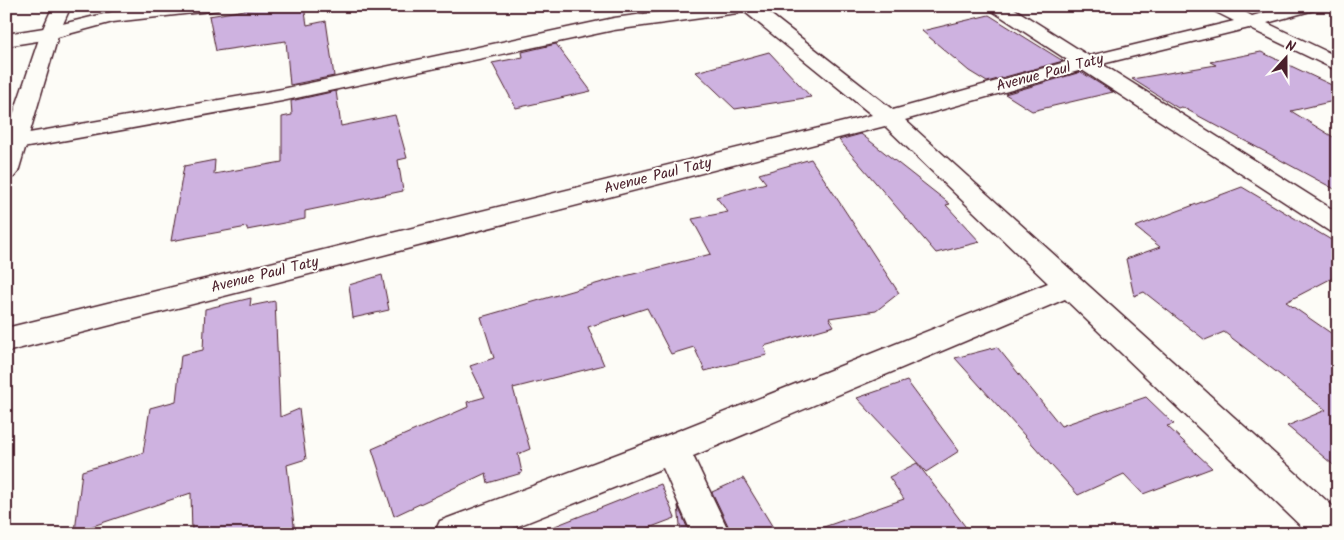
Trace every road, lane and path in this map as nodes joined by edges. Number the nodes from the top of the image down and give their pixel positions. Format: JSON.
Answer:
{"nodes":[{"id":1,"x":62,"y":6,"type":"edge"},
{"id":2,"x":211,"y":6,"type":"edge"},
{"id":3,"x":748,"y":6,"type":"edge"},
{"id":4,"x":997,"y":6,"type":"edge"},
{"id":5,"x":1218,"y":6,"type":"edge"},
{"id":6,"x":1308,"y":6,"type":"edge"},
{"id":7,"x":1251,"y":22,"type":"junction"},
{"id":8,"x":50,"y":33,"type":"junction"},
{"id":9,"x":6,"y":40,"type":"edge"},
{"id":10,"x":1084,"y":63,"type":"junction"},
{"id":11,"x":1338,"y":65,"type":"edge"},
{"id":12,"x":889,"y":118,"type":"junction"},
{"id":13,"x":12,"y":143,"type":"edge"},
{"id":14,"x":6,"y":172,"type":"edge"},
{"id":15,"x":1338,"y":225,"type":"edge"},
{"id":16,"x":1068,"y":286,"type":"junction"},
{"id":17,"x":6,"y":340,"type":"edge"},
{"id":18,"x":672,"y":449,"type":"junction"},
{"id":19,"x":453,"y":534,"type":"edge"},
{"id":20,"x":711,"y":534,"type":"edge"},
{"id":21,"x":1336,"y":534,"type":"edge"}],
"edges":[{"from":1,"to":8,"type":"street"},
{"from":2,"to":8,"type":"street"},
{"from":3,"to":12,"type":"street"},
{"from":3,"to":13,"type":"street"},
{"from":4,"to":10,"type":"street"},
{"from":5,"to":7,"type":"street"},
{"from":6,"to":7,"type":"street","name":"Avenue Paul Taty"},
{"from":7,"to":10,"type":"street","name":"Avenue Paul Taty"},
{"from":7,"to":11,"type":"street"},
{"from":8,"to":9,"type":"street"},
{"from":8,"to":13,"type":"street"},
{"from":10,"to":12,"type":"street","name":"Avenue Paul Taty"},
{"from":10,"to":15,"type":"street"},
{"from":12,"to":16,"type":"street"},
{"from":12,"to":17,"type":"street","name":"Avenue Paul Taty"},
{"from":13,"to":14,"type":"street"},
{"from":16,"to":18,"type":"street"},
{"from":16,"to":21,"type":"street"},
{"from":18,"to":19,"type":"street"},
{"from":18,"to":20,"type":"street"}]}
